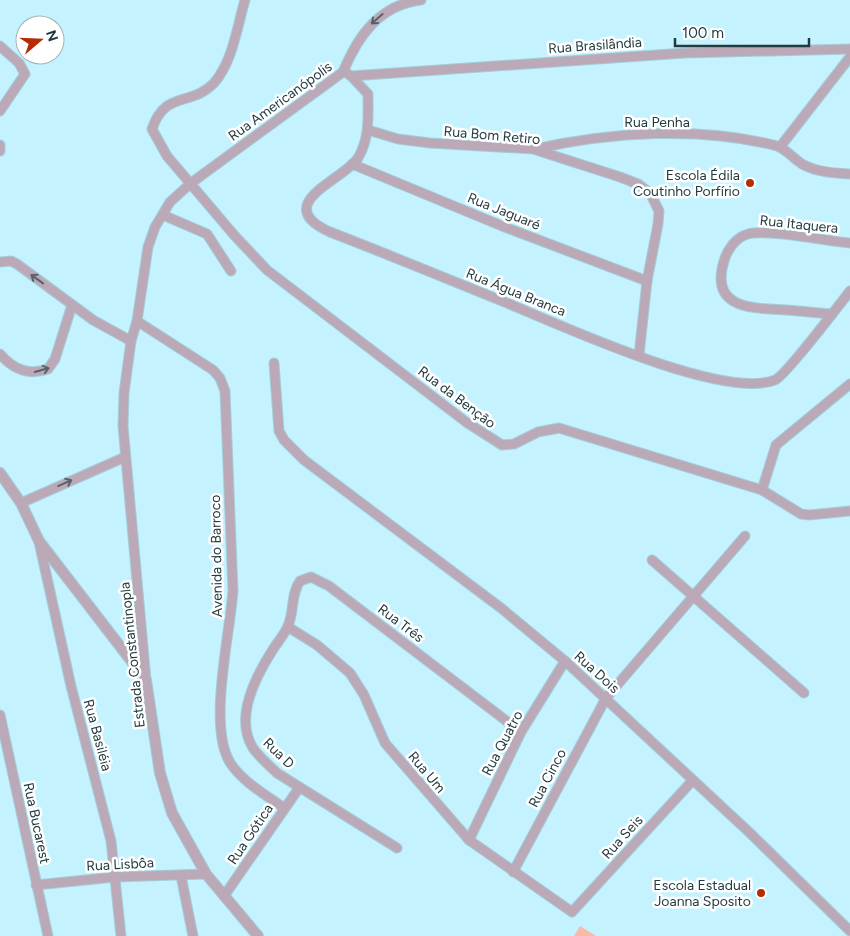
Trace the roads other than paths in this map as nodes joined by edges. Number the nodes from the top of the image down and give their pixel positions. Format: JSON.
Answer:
{"nodes":[{"id":1,"x":245,"y":0,"type":"edge"},
{"id":2,"x":421,"y":0,"type":"edge"},
{"id":3,"x":0,"y":46,"type":"edge"},
{"id":4,"x":850,"y":49,"type":"edge"},
{"id":5,"x":850,"y":57,"type":"edge"},
{"id":6,"x":347,"y":74,"type":"junction"},
{"id":7,"x":0,"y":111,"type":"edge"},
{"id":8,"x":368,"y":130,"type":"junction"},
{"id":9,"x":0,"y":145,"type":"edge"},
{"id":10,"x":780,"y":147,"type":"junction"},
{"id":11,"x":533,"y":150,"type":"junction"},
{"id":12,"x":0,"y":151,"type":"edge"},
{"id":13,"x":352,"y":164,"type":"junction"},
{"id":14,"x":848,"y":172,"type":"edge"},
{"id":15,"x":191,"y":183,"type":"junction"},
{"id":16,"x":163,"y":215,"type":"junction"},
{"id":17,"x":850,"y":243,"type":"edge"},
{"id":18,"x":0,"y":262,"type":"edge"},
{"id":19,"x":232,"y":271,"type":"dead end"},
{"id":20,"x":647,"y":281,"type":"junction"},
{"id":21,"x":850,"y":291,"type":"edge"},
{"id":22,"x":72,"y":305,"type":"junction"},
{"id":23,"x":832,"y":314,"type":"junction"},
{"id":24,"x":137,"y":321,"type":"junction"},
{"id":25,"x":131,"y":341,"type":"junction"},
{"id":26,"x":0,"y":354,"type":"edge"},
{"id":27,"x":639,"y":355,"type":"junction"},
{"id":28,"x":274,"y":363,"type":"dead end"},
{"id":29,"x":850,"y":384,"type":"edge"},
{"id":30,"x":125,"y":457,"type":"junction"},
{"id":31,"x":0,"y":473,"type":"edge"},
{"id":32,"x":762,"y":490,"type":"junction"},
{"id":33,"x":20,"y":504,"type":"junction"},
{"id":34,"x":850,"y":511,"type":"edge"},
{"id":35,"x":745,"y":536,"type":"dead end"},
{"id":36,"x":39,"y":542,"type":"junction"},
{"id":37,"x":652,"y":560,"type":"dead end"},
{"id":38,"x":693,"y":596,"type":"junction"},
{"id":39,"x":288,"y":627,"type":"junction"},
{"id":40,"x":565,"y":661,"type":"junction"},
{"id":41,"x":146,"y":680,"type":"junction"},
{"id":42,"x":804,"y":693,"type":"dead end"},
{"id":43,"x":606,"y":698,"type":"junction"},
{"id":44,"x":0,"y":715,"type":"edge"},
{"id":45,"x":521,"y":732,"type":"junction"},
{"id":46,"x":693,"y":780,"type":"junction"},
{"id":47,"x":299,"y":788,"type":"junction"},
{"id":48,"x":284,"y":808,"type":"junction"},
{"id":49,"x":469,"y":840,"type":"junction"},
{"id":50,"x":397,"y":848,"type":"dead end"},
{"id":51,"x":513,"y":872,"type":"junction"},
{"id":52,"x":206,"y":874,"type":"junction"},
{"id":53,"x":181,"y":876,"type":"junction"},
{"id":54,"x":115,"y":877,"type":"junction"},
{"id":55,"x":36,"y":885,"type":"junction"},
{"id":56,"x":224,"y":896,"type":"junction"},
{"id":57,"x":572,"y":912,"type":"joint"},
{"id":58,"x":850,"y":931,"type":"edge"},
{"id":59,"x":48,"y":936,"type":"edge"},
{"id":60,"x":121,"y":936,"type":"edge"},
{"id":61,"x":193,"y":936,"type":"edge"},
{"id":62,"x":258,"y":936,"type":"edge"}],
"edges":[{"from":1,"to":15,"type":"street","name":"Rua da Benção"},
{"from":2,"to":6,"type":"street","name":"Rua Americanópolis","one_way":true},
{"from":3,"to":7,"type":"street"},
{"from":4,"to":6,"type":"street","name":"Rua Brasilândia"},
{"from":5,"to":10,"type":"street"},
{"from":6,"to":8,"type":"street","name":"Rua Água Branca"},
{"from":6,"to":15,"type":"street","name":"Rua Americanópolis"},
{"from":8,"to":11,"type":"street","name":"Rua Bom Retiro"},
{"from":8,"to":13,"type":"street","name":"Rua Água Branca"},
{"from":9,"to":12,"type":"street"},
{"from":10,"to":11,"type":"street","name":"Rua Penha"},
{"from":10,"to":14,"type":"street"},
{"from":11,"to":20,"type":"street","name":"Rua Bom Retiro"},
{"from":13,"to":20,"type":"street","name":"Rua Jaguaré"},
{"from":13,"to":27,"type":"street","name":"Rua Água Branca"},
{"from":15,"to":16,"type":"street"},
{"from":15,"to":32,"type":"street","name":"Rua da Benção"},
{"from":16,"to":19,"type":"street"},
{"from":16,"to":24,"type":"street"},
{"from":17,"to":23,"type":"street","name":"Rua Itaquera"},
{"from":22,"to":18,"type":"street","one_way":true},
{"from":20,"to":27,"type":"street","name":"Rua Bom Retiro"},
{"from":21,"to":23,"type":"street","name":"Rua Água Branca"},
{"from":22,"to":25,"type":"street"},
{"from":26,"to":22,"type":"street","one_way":true},
{"from":23,"to":27,"type":"street","name":"Rua Água Branca"},
{"from":24,"to":25,"type":"street"},
{"from":24,"to":48,"type":"street","name":"Avenida do Barroco"},
{"from":25,"to":30,"type":"street","name":"Estrada Constantinopla"},
{"from":28,"to":40,"type":"street","name":"Rua Dois"},
{"from":29,"to":32,"type":"street"},
{"from":33,"to":30,"type":"street","one_way":true},
{"from":30,"to":41,"type":"street","name":"Estrada Constantinopla"},
{"from":31,"to":33,"type":"street"},
{"from":32,"to":34,"type":"street","name":"Rua da Benção"},
{"from":33,"to":36,"type":"street"},
{"from":35,"to":38,"type":"street","name":"Rua Cinco"},
{"from":36,"to":41,"type":"street"},
{"from":36,"to":54,"type":"street","name":"Rua Basiléia"},
{"from":37,"to":38,"type":"street"},
{"from":38,"to":42,"type":"street"},
{"from":38,"to":43,"type":"street","name":"Rua Cinco"},
{"from":39,"to":45,"type":"street","name":"Rua Três"},
{"from":39,"to":47,"type":"street","name":"Rua D"},
{"from":39,"to":49,"type":"street","name":"Rua Um"},
{"from":40,"to":43,"type":"street","name":"Rua Dois"},
{"from":40,"to":45,"type":"street","name":"Rua Quatro"},
{"from":41,"to":52,"type":"street","name":"Estrada Constantinopla"},
{"from":43,"to":46,"type":"street","name":"Rua Dois"},
{"from":43,"to":51,"type":"street","name":"Rua Cinco"},
{"from":44,"to":55,"type":"street","name":"Rua Bucarest"},
{"from":45,"to":49,"type":"street","name":"Rua Quatro"},
{"from":46,"to":57,"type":"street","name":"Rua Seis"},
{"from":46,"to":58,"type":"street","name":"Rua Dois"},
{"from":47,"to":48,"type":"street","name":"Rua Gótica"},
{"from":47,"to":50,"type":"street","name":"Rua D"},
{"from":48,"to":56,"type":"street","name":"Rua Gótica"},
{"from":49,"to":51,"type":"street","name":"Rua Um"},
{"from":51,"to":57,"type":"street","name":"Rua Um"},
{"from":52,"to":53,"type":"street","name":"Rua Lisbôa"},
{"from":52,"to":56,"type":"street","name":"Estrada Constantinopla"},
{"from":53,"to":54,"type":"street","name":"Rua Lisbôa"},
{"from":53,"to":61,"type":"street"},
{"from":54,"to":55,"type":"street","name":"Rua Lisbôa"},
{"from":54,"to":60,"type":"street","name":"Rua Basiléia"},
{"from":55,"to":59,"type":"street","name":"Rua Bucarest"},
{"from":56,"to":62,"type":"street","name":"Estrada Constantinopla"}]}
